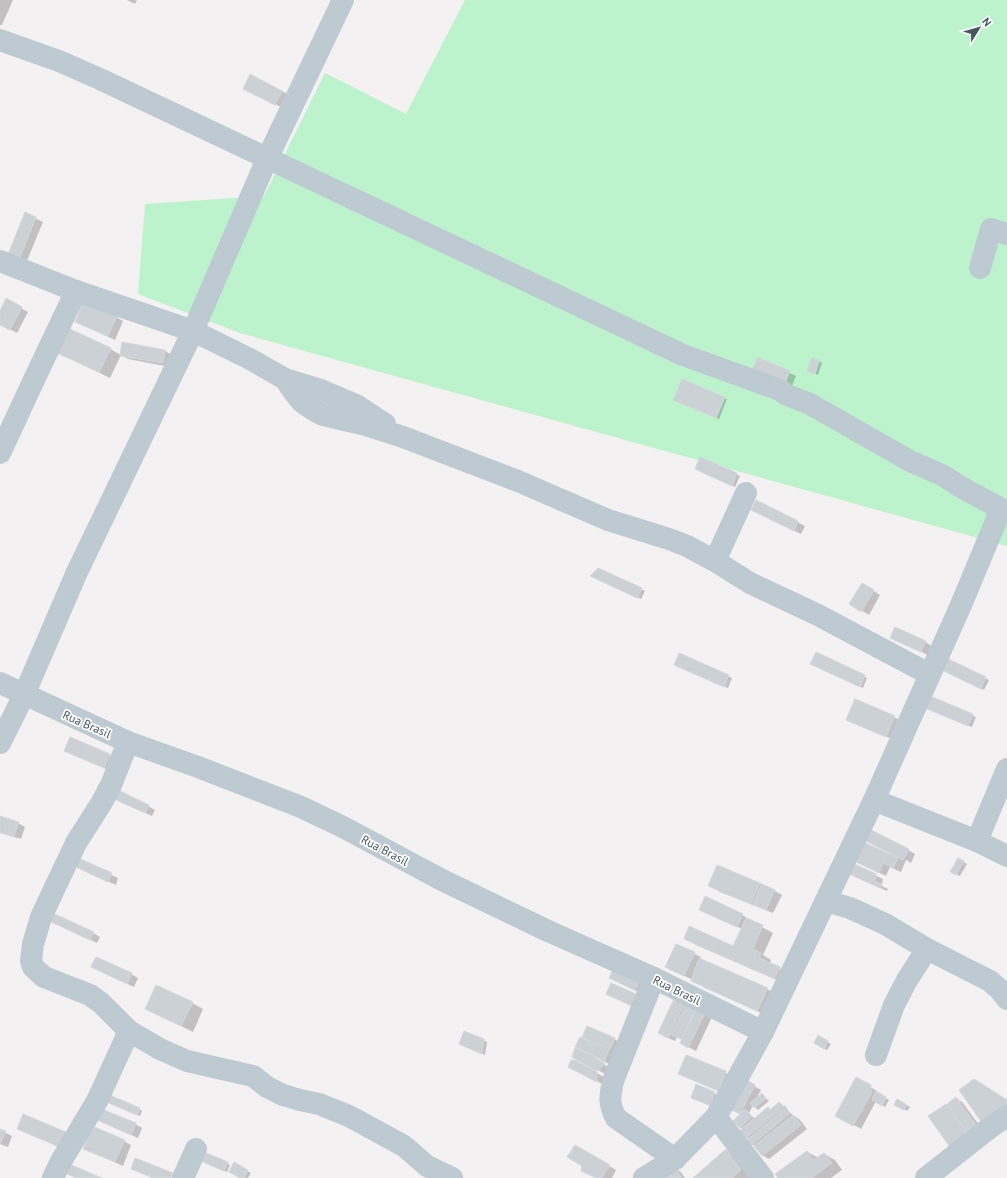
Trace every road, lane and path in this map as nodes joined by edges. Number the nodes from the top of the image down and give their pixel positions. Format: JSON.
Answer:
{"nodes":[{"id":1,"x":343,"y":0,"type":"edge"},
{"id":2,"x":0,"y":40,"type":"edge"},
{"id":3,"x":266,"y":159,"type":"junction"},
{"id":4,"x":1007,"y":234,"type":"edge"},
{"id":5,"x":0,"y":261,"type":"edge"},
{"id":6,"x":980,"y":268,"type":"dead end"},
{"id":7,"x":76,"y":292,"type":"junction"},
{"id":8,"x":193,"y":330,"type":"junction"},
{"id":9,"x":0,"y":453,"type":"edge"},
{"id":10,"x":746,"y":493,"type":"dead end"},
{"id":11,"x":1004,"y":510,"type":"edge"},
{"id":12,"x":715,"y":562,"type":"junction"},
{"id":13,"x":929,"y":674,"type":"junction"},
{"id":14,"x":0,"y":684,"type":"edge"},
{"id":15,"x":24,"y":695,"type":"junction"},
{"id":16,"x":128,"y":742,"type":"junction"},
{"id":17,"x":0,"y":743,"type":"edge"},
{"id":18,"x":1007,"y":768,"type":"edge"},
{"id":19,"x":874,"y":800,"type":"junction"},
{"id":20,"x":977,"y":841,"type":"junction"},
{"id":21,"x":1007,"y":856,"type":"edge"},
{"id":22,"x":826,"y":901,"type":"junction"},
{"id":23,"x":927,"y":949,"type":"junction"},
{"id":24,"x":654,"y":978,"type":"junction"},
{"id":25,"x":1004,"y":992,"type":"edge"},
{"id":26,"x":129,"y":1031,"type":"junction"},
{"id":27,"x":763,"y":1032,"type":"junction"},
{"id":28,"x":876,"y":1055,"type":"dead end"},
{"id":29,"x":1007,"y":1116,"type":"edge"},
{"id":30,"x":716,"y":1117,"type":"junction"},
{"id":31,"x":196,"y":1149,"type":"dead end"},
{"id":32,"x":676,"y":1159,"type":"junction"},
{"id":33,"x":425,"y":1172,"type":"edge"},
{"id":34,"x":53,"y":1178,"type":"edge"},
{"id":35,"x":183,"y":1178,"type":"edge"},
{"id":36,"x":452,"y":1178,"type":"edge"},
{"id":37,"x":644,"y":1178,"type":"edge"},
{"id":38,"x":763,"y":1178,"type":"edge"},
{"id":39,"x":926,"y":1178,"type":"edge"}],
"edges":[{"from":1,"to":3,"type":"street"},
{"from":2,"to":3,"type":"street"},
{"from":3,"to":8,"type":"street"},
{"from":3,"to":11,"type":"street"},
{"from":4,"to":6,"type":"street"},
{"from":5,"to":7,"type":"street"},
{"from":7,"to":8,"type":"street"},
{"from":7,"to":9,"type":"street"},
{"from":8,"to":12,"type":"street"},
{"from":8,"to":15,"type":"street"},
{"from":10,"to":12,"type":"street"},
{"from":11,"to":13,"type":"street"},
{"from":12,"to":13,"type":"street"},
{"from":13,"to":19,"type":"street"},
{"from":14,"to":15,"type":"street","name":"Rua Brasil"},
{"from":15,"to":16,"type":"street","name":"Rua Brasil"},
{"from":15,"to":17,"type":"street"},
{"from":16,"to":24,"type":"street","name":"Rua Brasil"},
{"from":16,"to":26,"type":"street"},
{"from":18,"to":20,"type":"street"},
{"from":19,"to":20,"type":"street"},
{"from":19,"to":22,"type":"street"},
{"from":20,"to":21,"type":"street"},
{"from":22,"to":23,"type":"street"},
{"from":22,"to":27,"type":"street"},
{"from":23,"to":25,"type":"street"},
{"from":23,"to":28,"type":"street"},
{"from":24,"to":27,"type":"street","name":"Rua Brasil"},
{"from":24,"to":32,"type":"street"},
{"from":26,"to":33,"type":"street"},
{"from":26,"to":34,"type":"street"},
{"from":27,"to":30,"type":"street"},
{"from":29,"to":39,"type":"street"},
{"from":30,"to":32,"type":"street"},
{"from":30,"to":38,"type":"street"},
{"from":31,"to":35,"type":"street"},
{"from":32,"to":37,"type":"street"},
{"from":33,"to":36,"type":"street"}]}
